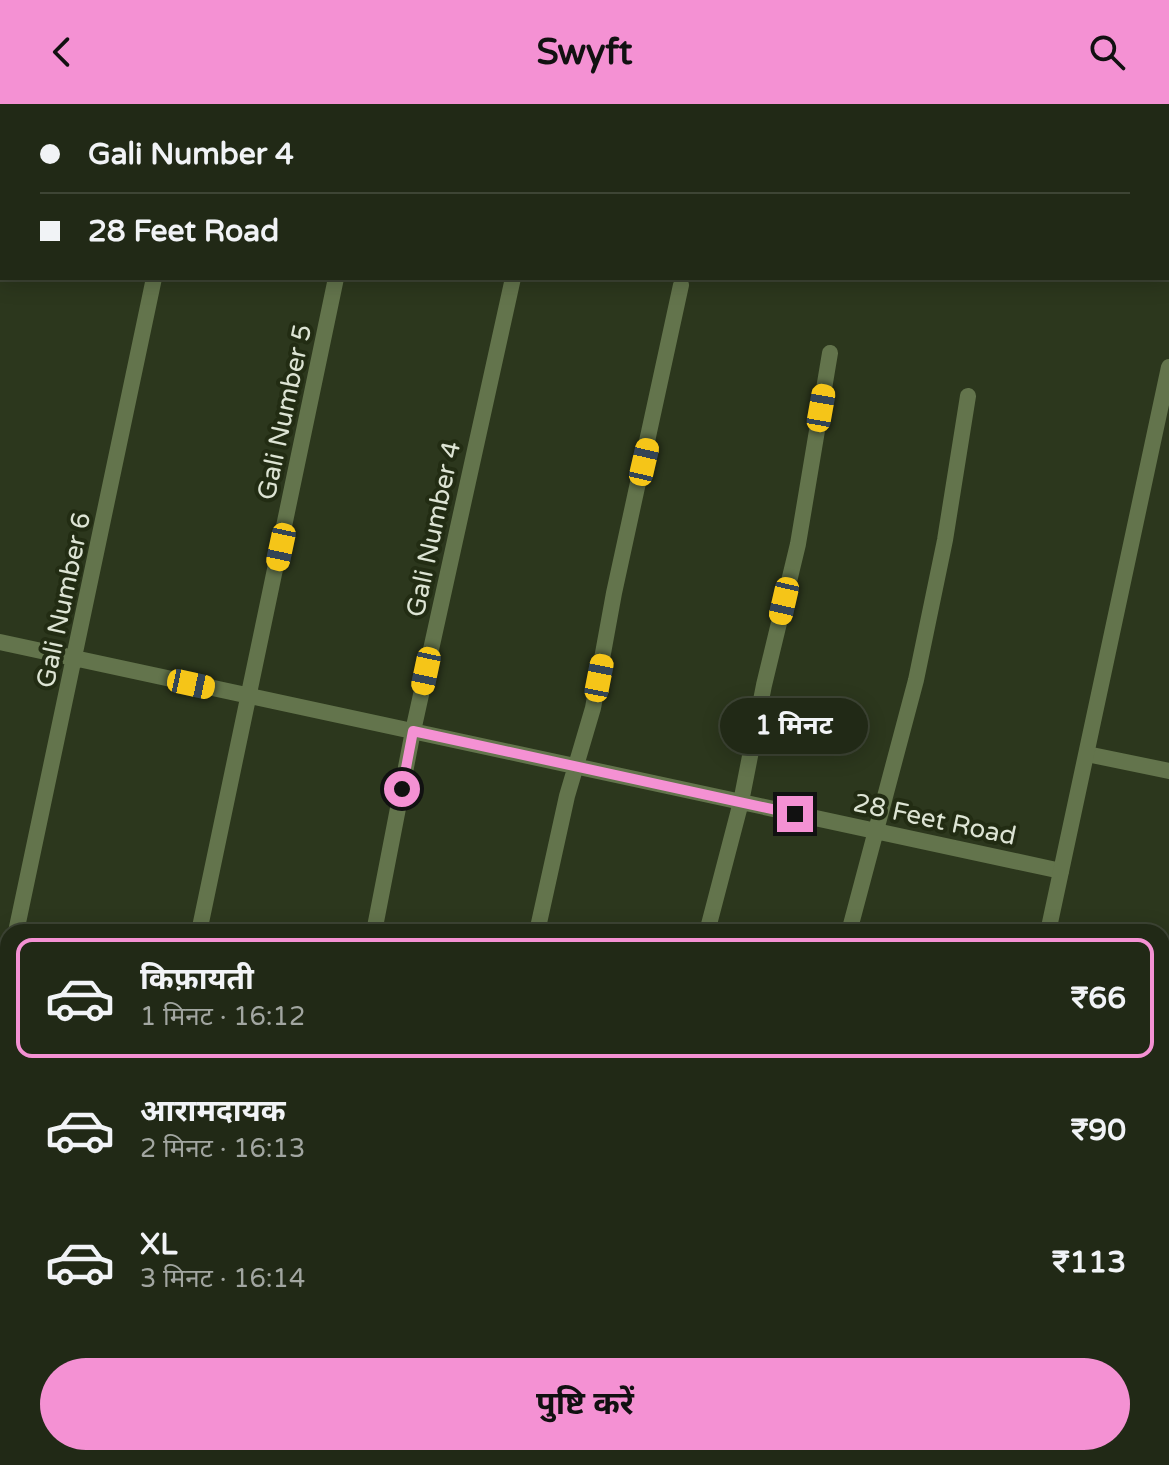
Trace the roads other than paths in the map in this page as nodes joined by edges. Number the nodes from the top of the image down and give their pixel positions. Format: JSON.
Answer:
{"nodes":[{"id":1,"x":154,"y":280,"type":"edge"},
{"id":2,"x":336,"y":280,"type":"edge"},
{"id":3,"x":513,"y":280,"type":"edge"},
{"id":4,"x":681,"y":285,"type":"dead end"},
{"id":5,"x":830,"y":353,"type":"dead end"},
{"id":6,"x":1169,"y":367,"type":"edge"},
{"id":7,"x":968,"y":396,"type":"dead end"},
{"id":8,"x":0,"y":642,"type":"edge"},
{"id":9,"x":75,"y":659,"type":"junction"},
{"id":10,"x":249,"y":696,"type":"junction"},
{"id":11,"x":413,"y":731,"type":"junction"},
{"id":12,"x":1087,"y":754,"type":"junction"},
{"id":13,"x":576,"y":766,"type":"junction"},
{"id":14,"x":1169,"y":771,"type":"edge"},
{"id":15,"x":741,"y":802,"type":"junction"},
{"id":16,"x":876,"y":831,"type":"junction"},
{"id":17,"x":1061,"y":871,"type":"junction"},
{"id":18,"x":18,"y":924,"type":"edge"},
{"id":19,"x":201,"y":924,"type":"edge"},
{"id":20,"x":376,"y":924,"type":"edge"},
{"id":21,"x":538,"y":924,"type":"edge"},
{"id":22,"x":709,"y":924,"type":"edge"},
{"id":23,"x":851,"y":924,"type":"edge"},
{"id":24,"x":1050,"y":924,"type":"edge"}],
"edges":[{"from":1,"to":9,"type":"street","name":"Gali Number 6"},
{"from":2,"to":10,"type":"street","name":"Gali Number 5"},
{"from":3,"to":11,"type":"street","name":"Gali Number 4"},
{"from":4,"to":13,"type":"street"},
{"from":5,"to":15,"type":"street"},
{"from":6,"to":12,"type":"street"},
{"from":7,"to":16,"type":"street"},
{"from":8,"to":9,"type":"street","name":"28 Feet Road"},
{"from":9,"to":10,"type":"street","name":"28 Feet Road"},
{"from":9,"to":18,"type":"street","name":"Gali Number 6"},
{"from":10,"to":11,"type":"street","name":"28 Feet Road"},
{"from":10,"to":19,"type":"street","name":"Gali Number 5"},
{"from":11,"to":13,"type":"street","name":"28 Feet Road"},
{"from":11,"to":20,"type":"street","name":"Gali Number 4"},
{"from":12,"to":14,"type":"street"},
{"from":12,"to":17,"type":"street"},
{"from":13,"to":15,"type":"street","name":"28 Feet Road"},
{"from":13,"to":21,"type":"street"},
{"from":15,"to":16,"type":"street","name":"28 Feet Road"},
{"from":15,"to":22,"type":"street"},
{"from":16,"to":17,"type":"street","name":"28 Feet Road"},
{"from":16,"to":23,"type":"street"},
{"from":17,"to":24,"type":"street"}]}
